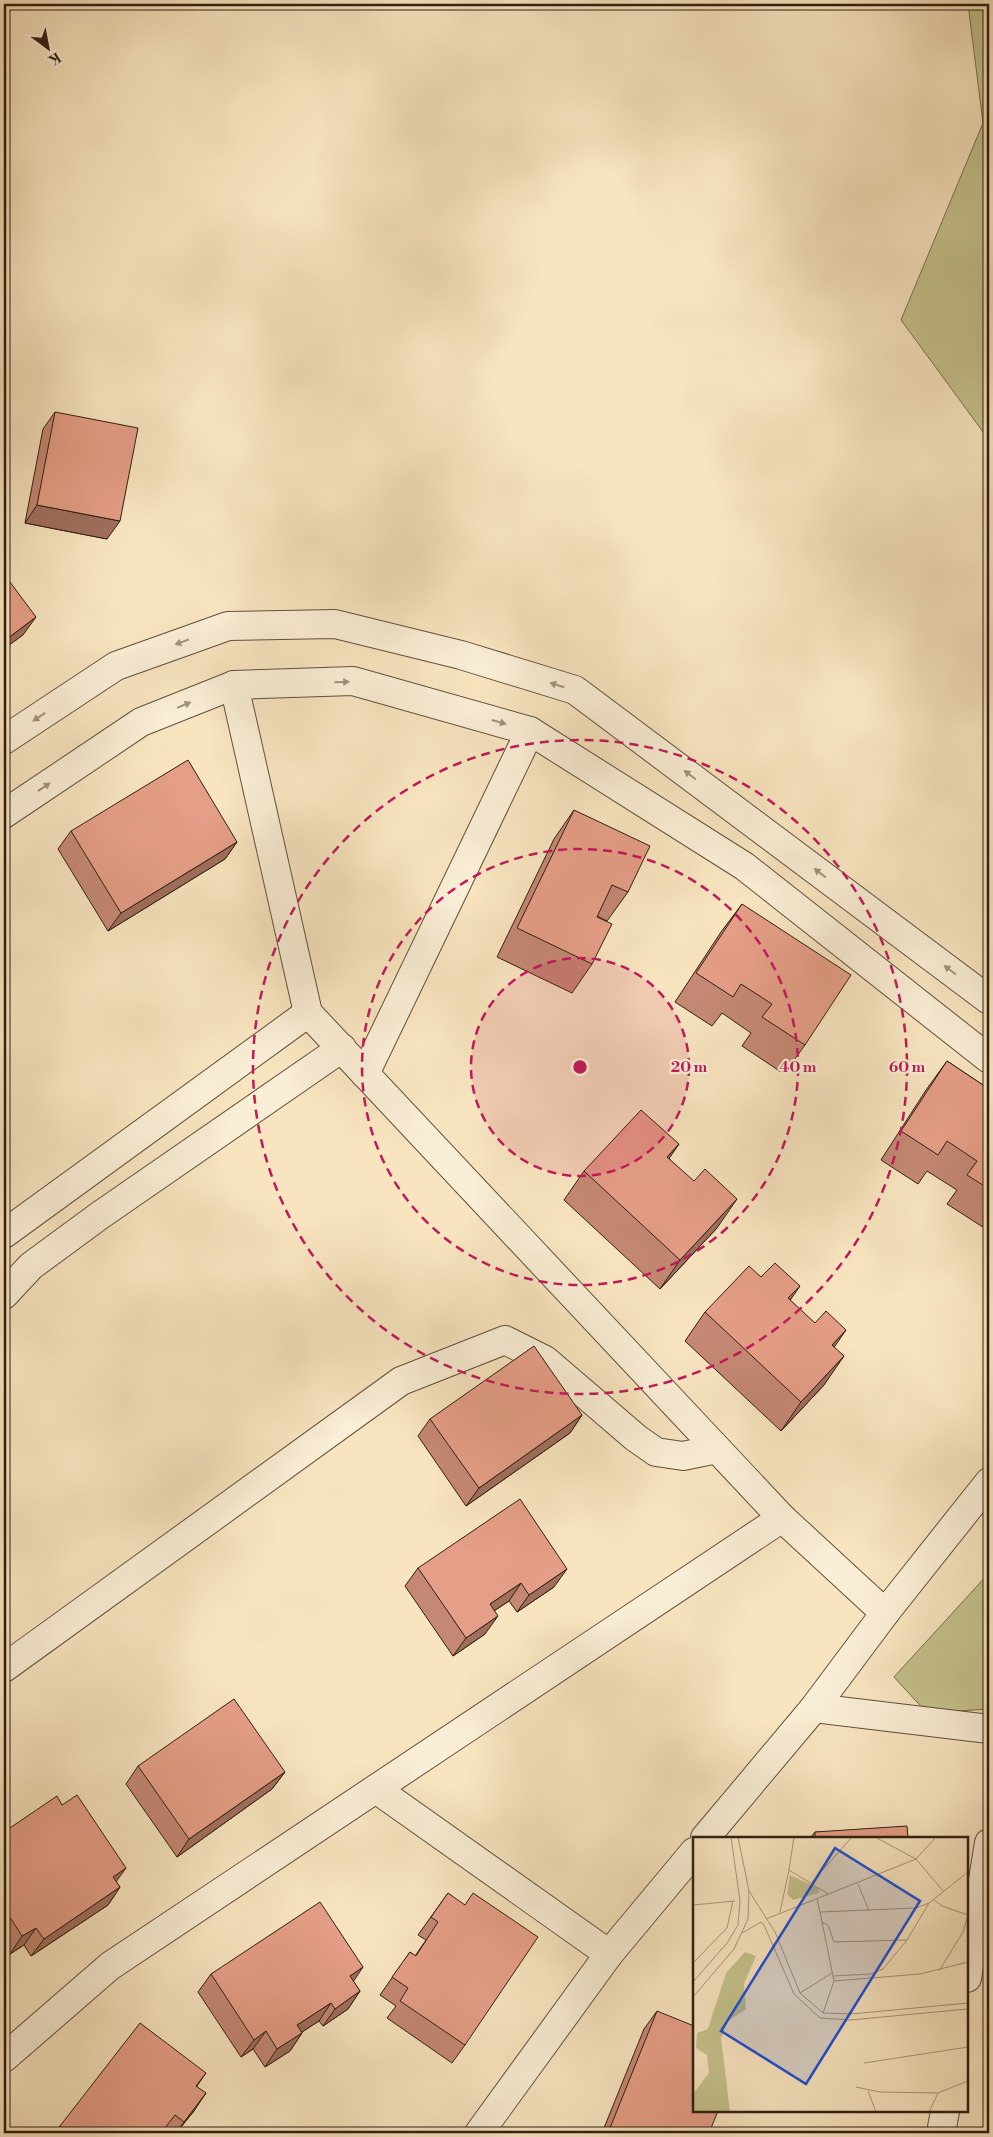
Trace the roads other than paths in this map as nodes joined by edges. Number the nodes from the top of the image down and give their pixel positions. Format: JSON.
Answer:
{"nodes":[{"id":1,"x":234,"y":685,"type":"junction"},
{"id":2,"x":530,"y":731,"type":"junction"},
{"id":3,"x":4,"y":740,"type":"edge"},
{"id":4,"x":4,"y":814,"type":"edge"},
{"id":5,"x":989,"y":1000,"type":"edge"},
{"id":6,"x":308,"y":1013,"type":"junction"},
{"id":7,"x":342,"y":1048,"type":"junction"},
{"id":8,"x":989,"y":1059,"type":"edge"},
{"id":9,"x":365,"y":1074,"type":"junction"},
{"id":10,"x":4,"y":1234,"type":"edge"},
{"id":11,"x":4,"y":1295,"type":"edge"},
{"id":12,"x":717,"y":1449,"type":"junction"},
{"id":13,"x":989,"y":1482,"type":"edge"},
{"id":14,"x":782,"y":1518,"type":"junction"},
{"id":15,"x":885,"y":1613,"type":"junction"},
{"id":16,"x":4,"y":1668,"type":"edge"},
{"id":17,"x":814,"y":1708,"type":"junction"},
{"id":18,"x":989,"y":1729,"type":"edge"},
{"id":19,"x":376,"y":1789,"type":"junction"},
{"id":20,"x":707,"y":1837,"type":"edge"},
{"id":21,"x":989,"y":1844,"type":"edge"},
{"id":22,"x":693,"y":1853,"type":"edge"},
{"id":23,"x":609,"y":1954,"type":"junction"},
{"id":24,"x":968,"y":1972,"type":"edge"},
{"id":25,"x":4,"y":2058,"type":"edge"},
{"id":26,"x":945,"y":2112,"type":"edge"},
{"id":27,"x":479,"y":2133,"type":"edge"},
{"id":28,"x":941,"y":2133,"type":"edge"}],
"edges":[{"from":1,"to":2,"type":"street","one_way":true},
{"from":4,"to":1,"type":"street","one_way":true},
{"from":1,"to":6,"type":"street"},
{"from":2,"to":8,"type":"street"},
{"from":2,"to":9,"type":"street"},
{"from":5,"to":3,"type":"street","one_way":true},
{"from":6,"to":7,"type":"street"},
{"from":6,"to":10,"type":"street"},
{"from":7,"to":9,"type":"street"},
{"from":7,"to":11,"type":"street"},
{"from":9,"to":12,"type":"street"},
{"from":12,"to":14,"type":"street"},
{"from":12,"to":16,"type":"street"},
{"from":13,"to":15,"type":"street"},
{"from":14,"to":15,"type":"street"},
{"from":14,"to":19,"type":"street"},
{"from":15,"to":17,"type":"street"},
{"from":17,"to":18,"type":"street"},
{"from":17,"to":20,"type":"street"},
{"from":19,"to":23,"type":"street"},
{"from":19,"to":25,"type":"street"},
{"from":21,"to":24,"type":"street"},
{"from":22,"to":23,"type":"street"},
{"from":23,"to":27,"type":"street"},
{"from":26,"to":28,"type":"street"}]}
